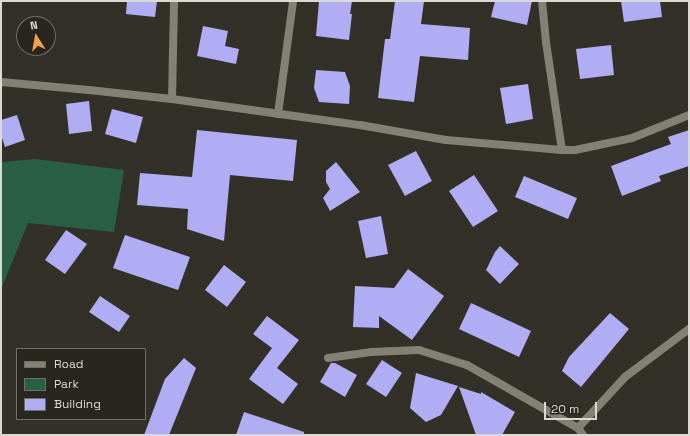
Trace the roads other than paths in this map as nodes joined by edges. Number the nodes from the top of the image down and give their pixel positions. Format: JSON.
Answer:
{"nodes":[{"id":1,"x":174,"y":1,"type":"edge"},
{"id":2,"x":293,"y":1,"type":"edge"},
{"id":3,"x":542,"y":1,"type":"edge"},
{"id":4,"x":1,"y":82,"type":"edge"},
{"id":5,"x":172,"y":99,"type":"junction"},
{"id":6,"x":278,"y":114,"type":"junction"},
{"id":7,"x":689,"y":115,"type":"edge"},
{"id":8,"x":562,"y":150,"type":"junction"},
{"id":9,"x":689,"y":329,"type":"edge"},
{"id":10,"x":328,"y":358,"type":"dead end"},
{"id":11,"x":578,"y":428,"type":"junction"},
{"id":12,"x":583,"y":435,"type":"edge"}],
"edges":[{"from":1,"to":5,"type":"street"},
{"from":2,"to":6,"type":"street"},
{"from":3,"to":8,"type":"street"},
{"from":4,"to":5,"type":"street"},
{"from":5,"to":6,"type":"street"},
{"from":6,"to":8,"type":"street"},
{"from":7,"to":8,"type":"street"},
{"from":9,"to":11,"type":"street"},
{"from":10,"to":11,"type":"street"},
{"from":11,"to":12,"type":"street"}]}
